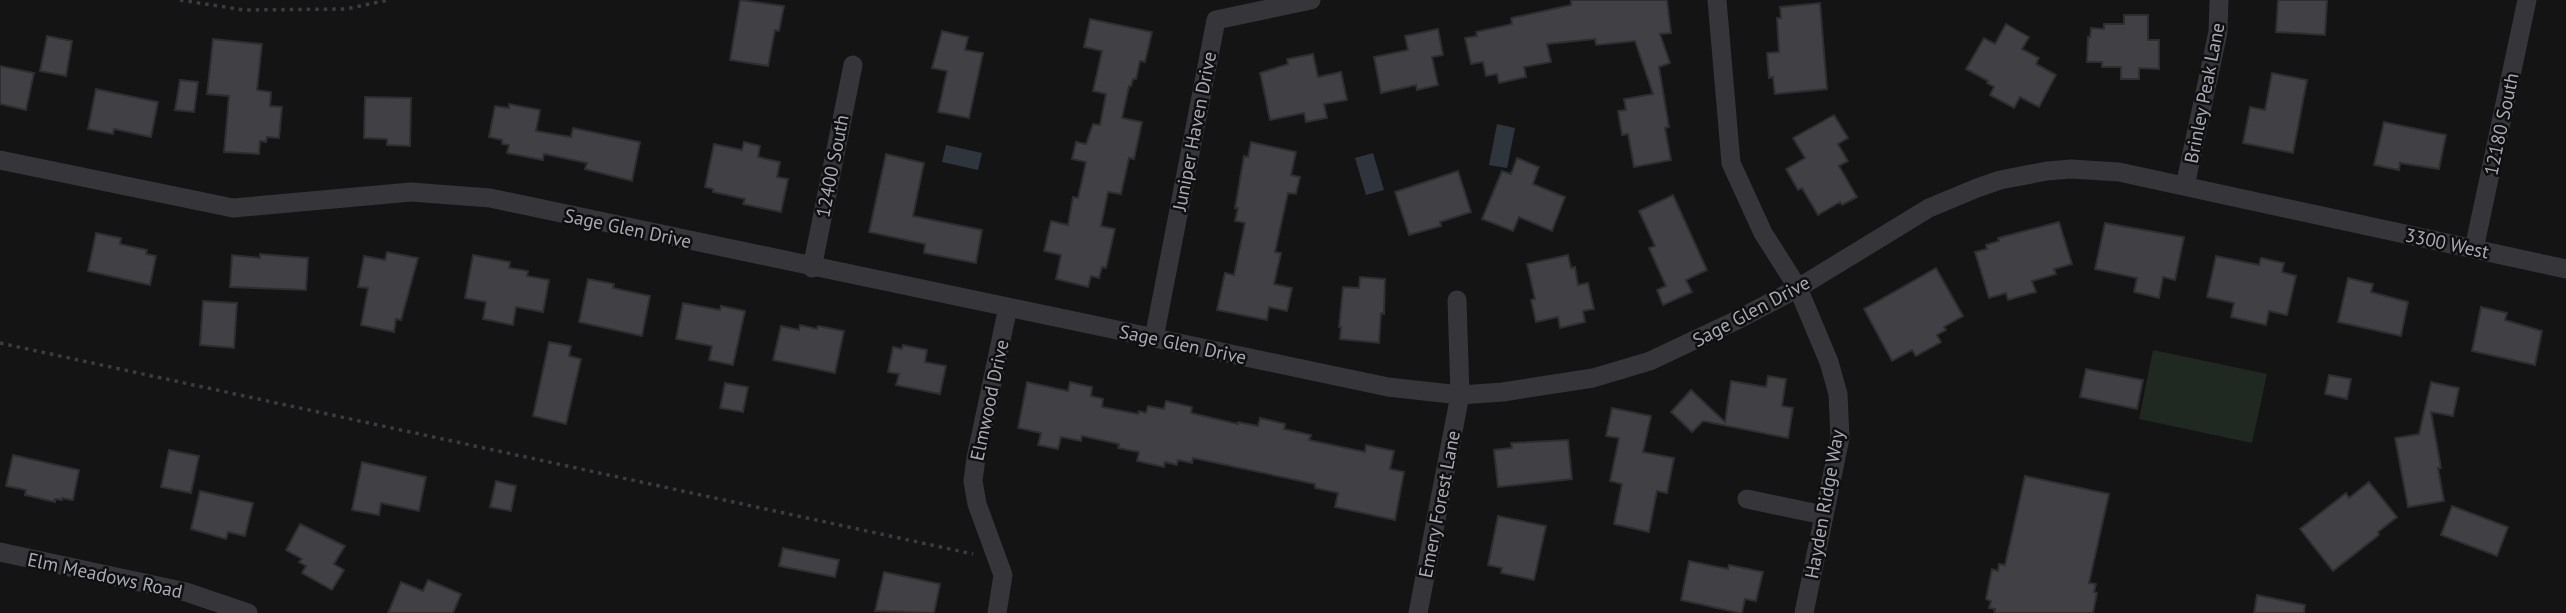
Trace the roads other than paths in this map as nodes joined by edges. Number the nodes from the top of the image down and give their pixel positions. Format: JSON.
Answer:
{"nodes":[{"id":1,"x":1311,"y":0,"type":"edge"},
{"id":2,"x":1717,"y":0,"type":"edge"},
{"id":3,"x":2219,"y":0,"type":"edge"},
{"id":4,"x":2527,"y":0,"type":"edge"},
{"id":5,"x":853,"y":65,"type":"dead end"},
{"id":6,"x":0,"y":160,"type":"edge"},
{"id":7,"x":2185,"y":186,"type":"junction"},
{"id":8,"x":2328,"y":218,"type":"joint"},
{"id":9,"x":2474,"y":249,"type":"junction"},
{"id":10,"x":812,"y":268,"type":"junction"},
{"id":11,"x":2566,"y":269,"type":"edge"},
{"id":12,"x":1798,"y":288,"type":"junction"},
{"id":13,"x":1457,"y":300,"type":"dead end"},
{"id":14,"x":1008,"y":307,"type":"junction"},
{"id":15,"x":1154,"y":338,"type":"junction"},
{"id":16,"x":1460,"y":395,"type":"junction"},
{"id":17,"x":1747,"y":499,"type":"dead end"},
{"id":18,"x":1823,"y":515,"type":"junction"},
{"id":19,"x":0,"y":552,"type":"edge"},
{"id":20,"x":248,"y":613,"type":"edge"},
{"id":21,"x":997,"y":613,"type":"edge"},
{"id":22,"x":1418,"y":613,"type":"edge"},
{"id":23,"x":1804,"y":613,"type":"edge"}],
"edges":[{"from":1,"to":15,"type":"street","name":"Juniper Haven Drive"},
{"from":2,"to":12,"type":"street","name":"Hayden Ridge Way"},
{"from":3,"to":7,"type":"street","name":"Brinley Peak Lane"},
{"from":4,"to":9,"type":"street","name":"12180 South"},
{"from":5,"to":10,"type":"street","name":"12400 South"},
{"from":6,"to":10,"type":"street","name":"Sage Glen Drive"},
{"from":7,"to":8,"type":"street","name":"Sage Glen Drive"},
{"from":7,"to":12,"type":"street","name":"Sage Glen Drive"},
{"from":8,"to":9,"type":"street","name":"3300 West"},
{"from":9,"to":11,"type":"street","name":"3300 West"},
{"from":10,"to":14,"type":"street","name":"Sage Glen Drive"},
{"from":12,"to":16,"type":"street","name":"Sage Glen Drive"},
{"from":12,"to":18,"type":"street","name":"Hayden Ridge Way"},
{"from":13,"to":16,"type":"street","name":"Emery Forest Lane"},
{"from":14,"to":15,"type":"street","name":"Sage Glen Drive"},
{"from":14,"to":21,"type":"street","name":"Elmwood Drive"},
{"from":15,"to":16,"type":"street","name":"Sage Glen Drive"},
{"from":16,"to":22,"type":"street","name":"Emery Forest Lane"},
{"from":17,"to":18,"type":"street"},
{"from":18,"to":23,"type":"street","name":"Hayden Ridge Way"},
{"from":19,"to":20,"type":"street","name":"Elm Meadows Road"}]}
